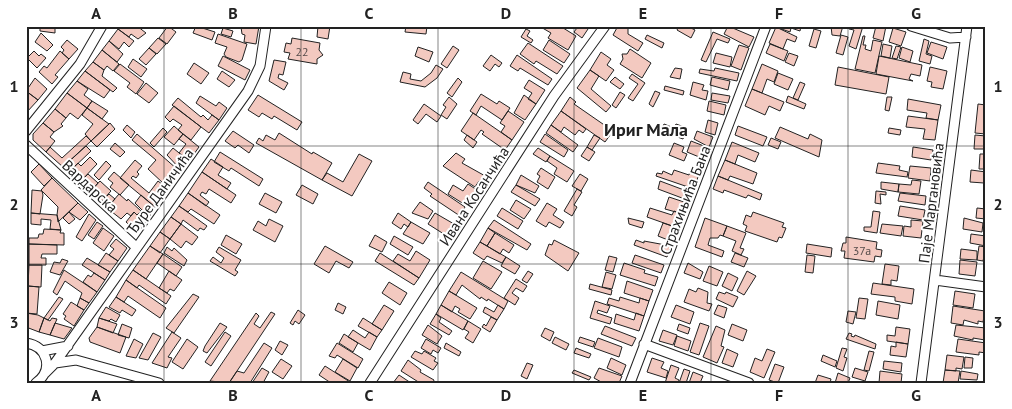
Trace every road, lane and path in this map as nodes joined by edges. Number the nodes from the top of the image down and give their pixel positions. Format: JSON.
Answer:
{"nodes":[{"id":1,"x":102,"y":26,"type":"edge"},
{"id":2,"x":266,"y":26,"type":"edge"},
{"id":3,"x":604,"y":26,"type":"edge"},
{"id":4,"x":766,"y":26,"type":"edge"},
{"id":5,"x":911,"y":26,"type":"edge"},
{"id":6,"x":967,"y":26,"type":"edge"},
{"id":7,"x":966,"y":37,"type":"junction"},
{"id":8,"x":26,"y":131,"type":"edge"},
{"id":9,"x":26,"y":145,"type":"edge"},
{"id":10,"x":136,"y":247,"type":"junction"},
{"id":11,"x":935,"y":280,"type":"junction"},
{"id":12,"x":986,"y":287,"type":"edge"},
{"id":13,"x":27,"y":342,"type":"edge"},
{"id":14,"x":644,"y":344,"type":"junction"},
{"id":15,"x":68,"y":346,"type":"junction"},
{"id":16,"x":42,"y":351,"type":"junction"},
{"id":17,"x":84,"y":361,"type":"junction"},
{"id":18,"x":54,"y":363,"type":"junction"},
{"id":19,"x":45,"y":373,"type":"junction"},
{"id":20,"x":747,"y":382,"type":"edge"},
{"id":21,"x":36,"y":383,"type":"edge"},
{"id":22,"x":158,"y":383,"type":"edge"},
{"id":23,"x":370,"y":383,"type":"edge"},
{"id":24,"x":630,"y":383,"type":"edge"},
{"id":25,"x":921,"y":383,"type":"edge"}],
"edges":[{"from":1,"to":8,"type":"street"},
{"from":2,"to":10,"type":"street","name":"Ђуре Даничића"},
{"from":3,"to":23,"type":"street","name":"Ивана Косанчића"},
{"from":4,"to":14,"type":"street","name":"Страхињића Бана"},
{"from":5,"to":7,"type":"street"},
{"from":6,"to":7,"type":"street","name":"Паје Маргановића"},
{"from":7,"to":11,"type":"street","name":"Паје Маргановића"},
{"from":9,"to":10,"type":"street","name":"Вардарска"},
{"from":10,"to":15,"type":"street","name":"Ђуре Даничића"},
{"from":11,"to":12,"type":"street"},
{"from":11,"to":25,"type":"street","name":"Паје Маргановића"},
{"from":13,"to":16,"type":"street"},
{"from":14,"to":20,"type":"street"},
{"from":14,"to":24,"type":"street","name":"Страхињића Бана"},
{"from":15,"to":16,"type":"street"},
{"from":15,"to":17,"type":"street"},
{"from":15,"to":18,"type":"street","name":"Ђуре Даничића"},
{"from":16,"to":19,"type":"street"},
{"from":17,"to":18,"type":"street"},
{"from":17,"to":22,"type":"street"},
{"from":18,"to":19,"type":"street","name":"Ђуре Даничића"},
{"from":19,"to":21,"type":"street","name":"Ђуре Даничића"}]}
